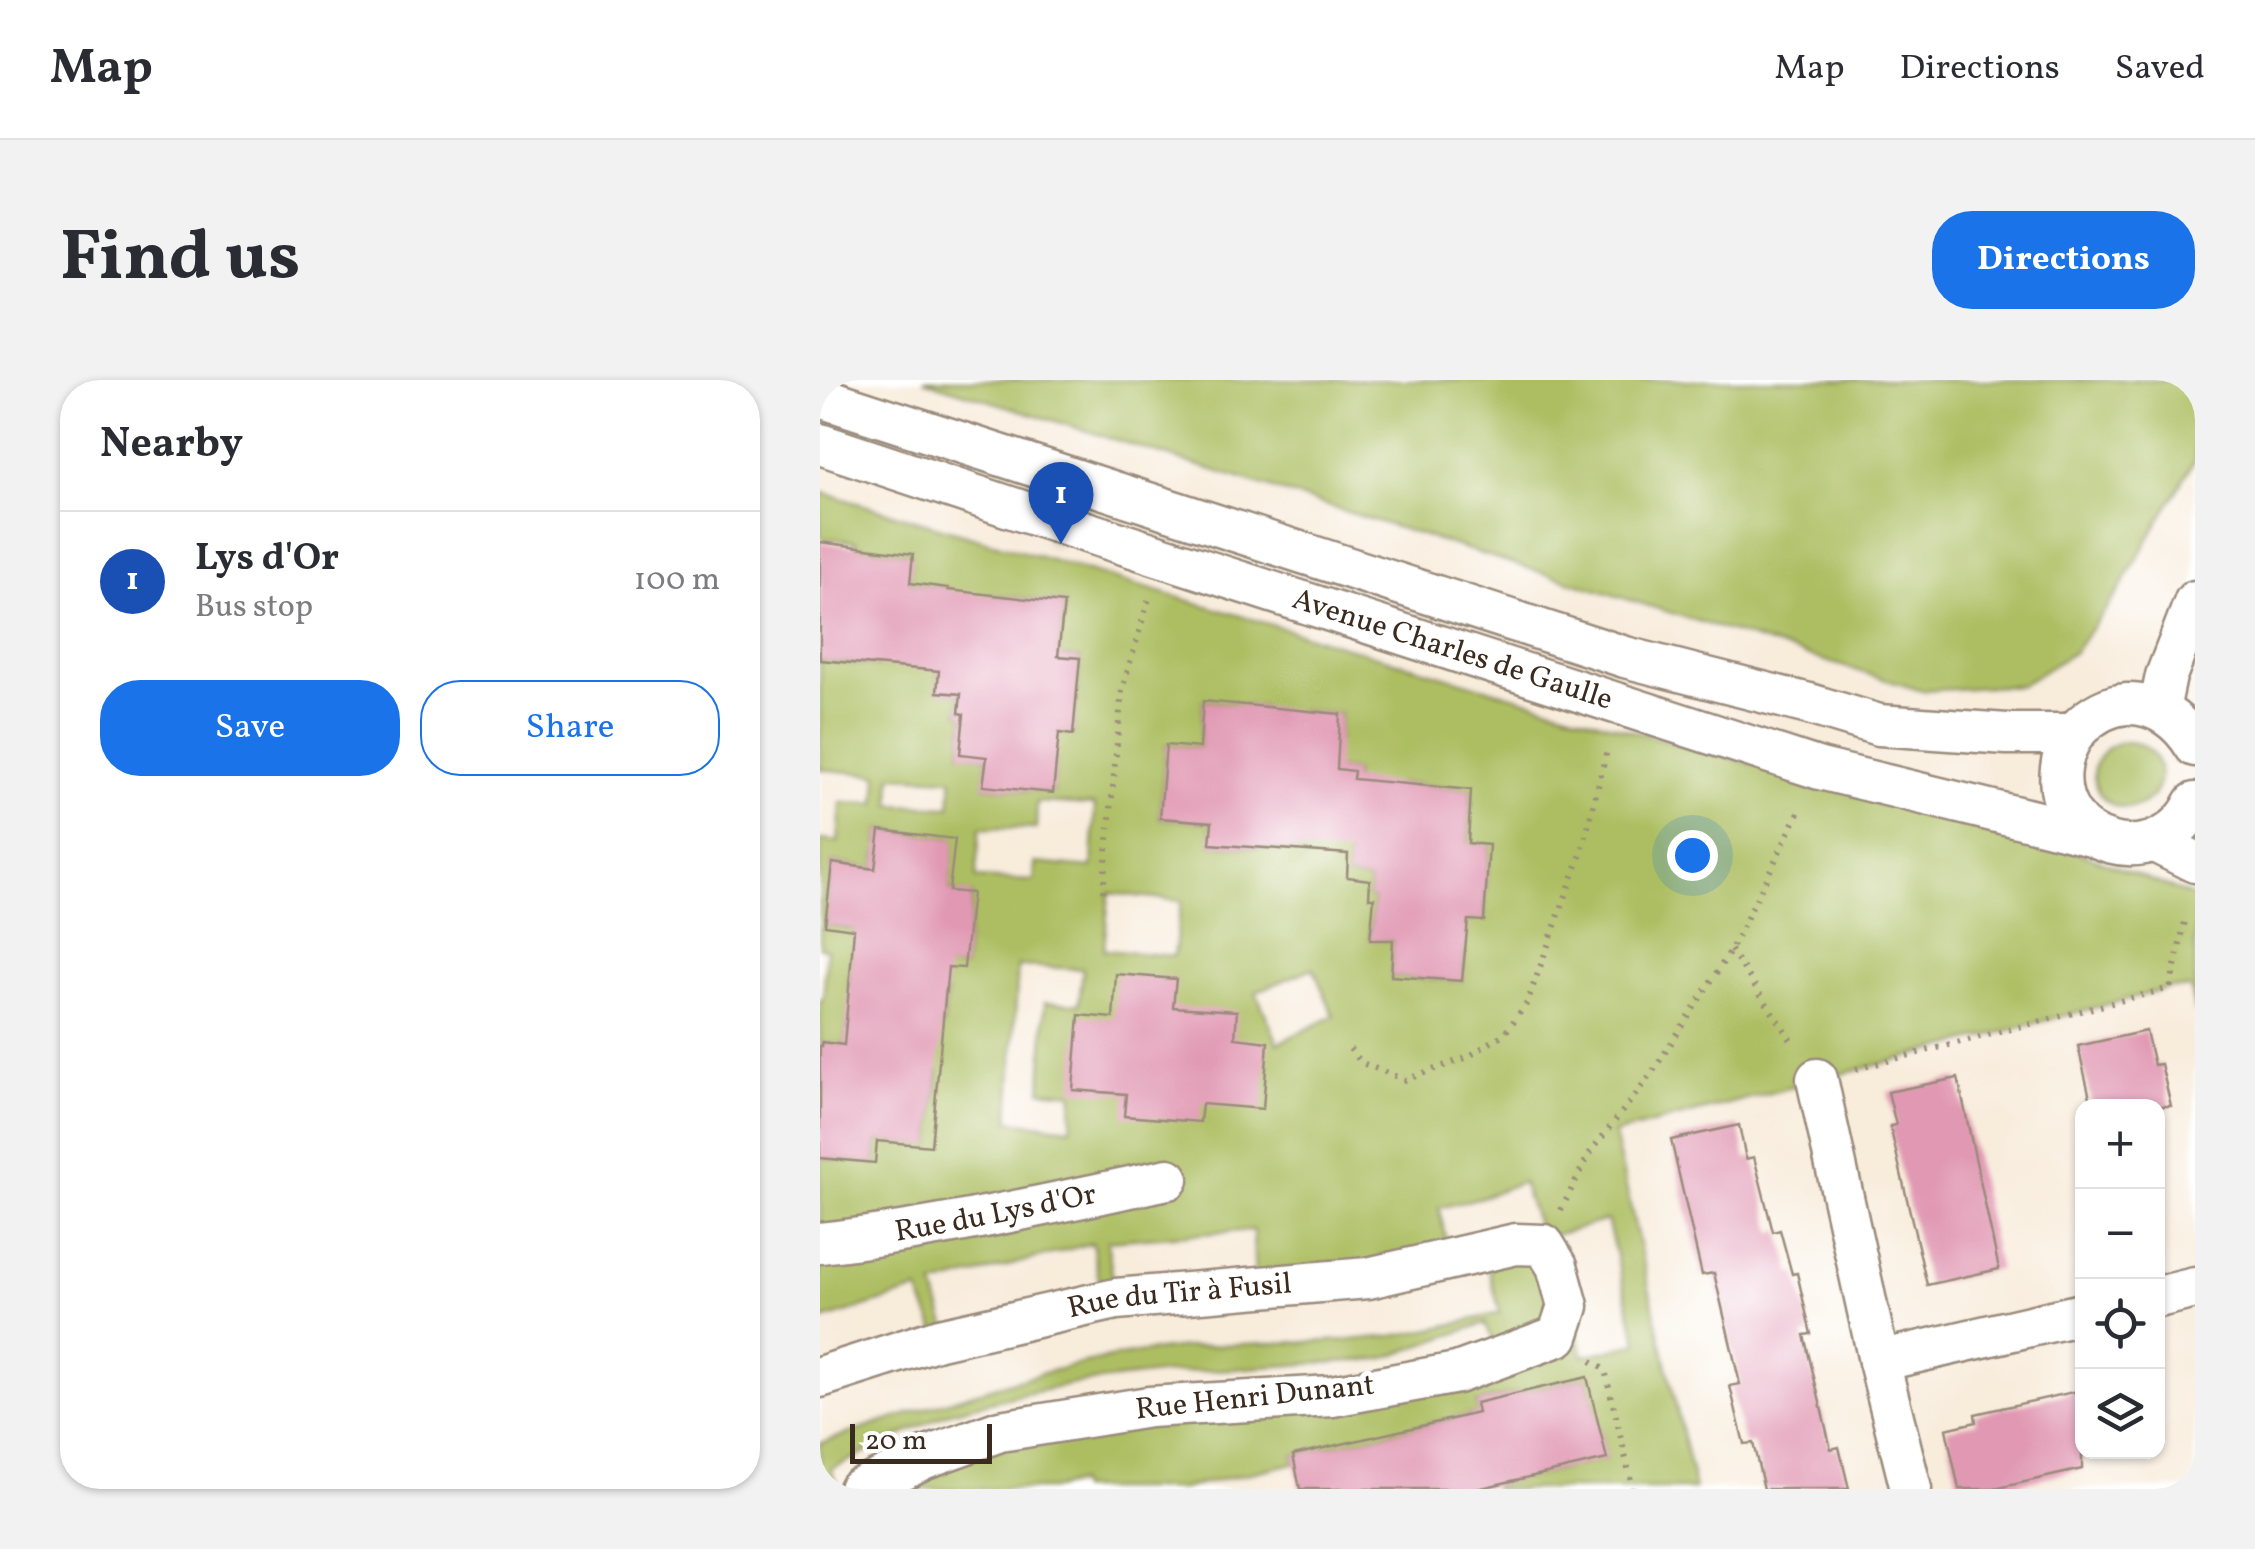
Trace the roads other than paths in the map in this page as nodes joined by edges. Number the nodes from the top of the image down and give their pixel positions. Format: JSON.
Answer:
{"nodes":[{"id":1,"x":820,"y":397,"type":"edge"},
{"id":2,"x":820,"y":444,"type":"edge"},
{"id":3,"x":2195,"y":602,"type":"edge"},
{"id":4,"x":2158,"y":710,"type":"junction"},
{"id":5,"x":2073,"y":734,"type":"junction"},
{"id":6,"x":2195,"y":746,"type":"edge"},
{"id":7,"x":2195,"y":803,"type":"edge"},
{"id":8,"x":2092,"y":835,"type":"junction"},
{"id":9,"x":2155,"y":842,"type":"junction"},
{"id":10,"x":2195,"y":862,"type":"edge"},
{"id":11,"x":1817,"y":1080,"type":"road end"},
{"id":12,"x":1168,"y":1179,"type":"dead end"},
{"id":13,"x":820,"y":1243,"type":"edge"},
{"id":14,"x":1544,"y":1245,"type":"joint"},
{"id":15,"x":2195,"y":1288,"type":"edge"},
{"id":16,"x":2165,"y":1294,"type":"edge"},
{"id":17,"x":2075,"y":1316,"type":"edge"},
{"id":18,"x":1879,"y":1361,"type":"junction"},
{"id":19,"x":820,"y":1377,"type":"edge"},
{"id":20,"x":859,"y":1489,"type":"edge"},
{"id":21,"x":1910,"y":1489,"type":"edge"}],
"edges":[{"from":1,"to":5,"type":"street","name":"Avenue Charles de Gaulle"},
{"from":2,"to":8,"type":"street","name":"Avenue Charles de Gaulle"},
{"from":3,"to":4,"type":"street"},
{"from":4,"to":5,"type":"street"},
{"from":4,"to":6,"type":"street"},
{"from":5,"to":8,"type":"street"},
{"from":7,"to":9,"type":"street"},
{"from":8,"to":9,"type":"street","name":"Avenue Charles de Gaulle"},
{"from":9,"to":10,"type":"street"},
{"from":11,"to":18,"type":"street"},
{"from":12,"to":13,"type":"street","name":"Rue du Lys d'Or"},
{"from":14,"to":19,"type":"street","name":"Rue du Tir à Fusil"},
{"from":14,"to":20,"type":"street","name":"Rue Henri Dunant"},
{"from":15,"to":16,"type":"street"},
{"from":17,"to":18,"type":"street"},
{"from":18,"to":21,"type":"street"}]}
